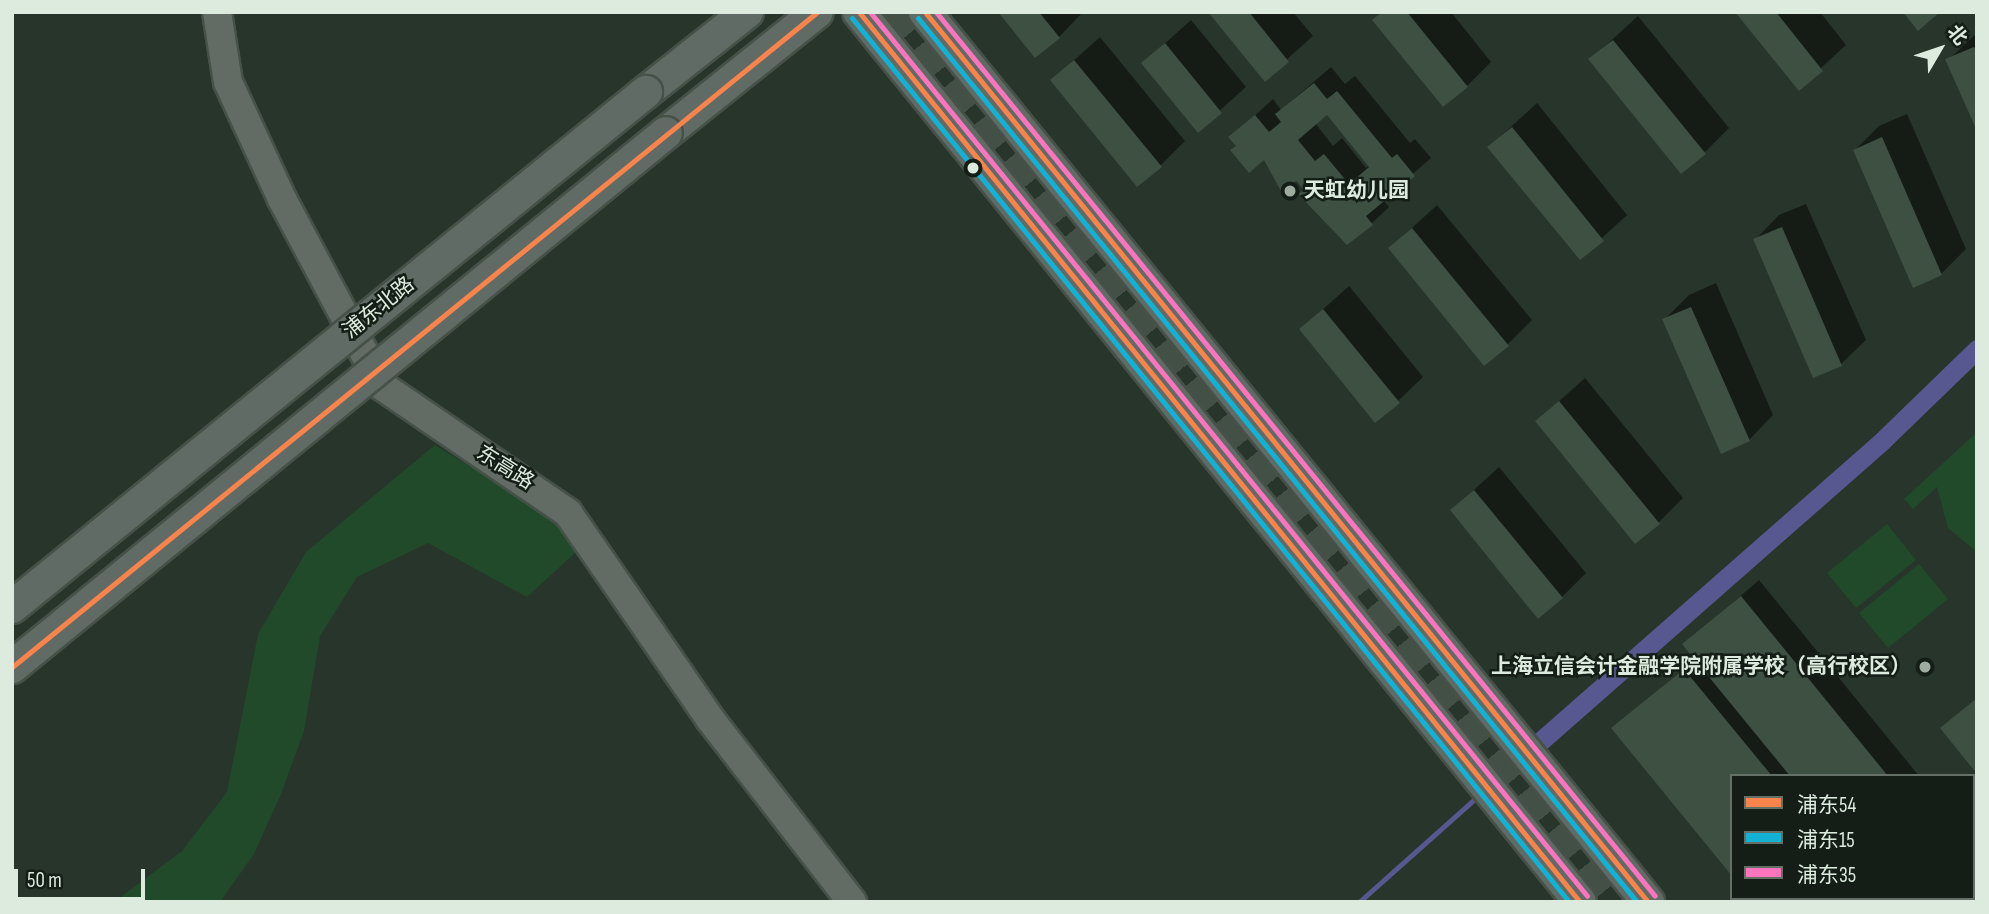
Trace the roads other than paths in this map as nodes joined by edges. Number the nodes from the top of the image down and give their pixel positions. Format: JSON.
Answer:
{"nodes":[{"id":1,"x":217,"y":12,"type":"edge"},
{"id":2,"x":747,"y":12,"type":"edge"},
{"id":3,"x":817,"y":12,"type":"edge"},
{"id":4,"x":859,"y":12,"type":"edge"},
{"id":5,"x":925,"y":12,"type":"edge"},
{"id":6,"x":1186,"y":357,"type":"dead end"},
{"id":7,"x":12,"y":607,"type":"edge"},
{"id":8,"x":12,"y":667,"type":"edge"},
{"id":9,"x":852,"y":902,"type":"edge"},
{"id":10,"x":1580,"y":902,"type":"edge"},
{"id":11,"x":1636,"y":902,"type":"edge"},
{"id":12,"x":1648,"y":902,"type":"edge"}],
"edges":[{"from":1,"to":9,"type":"street","name":"东高路"},
{"from":2,"to":7,"type":"main road","name":"浦东北路","bridge":true},
{"from":3,"to":8,"type":"main road","bridge":true},
{"from":4,"to":10,"type":"main road"},
{"from":5,"to":12,"type":"main road"},
{"from":6,"to":11,"type":"main road"}]}
